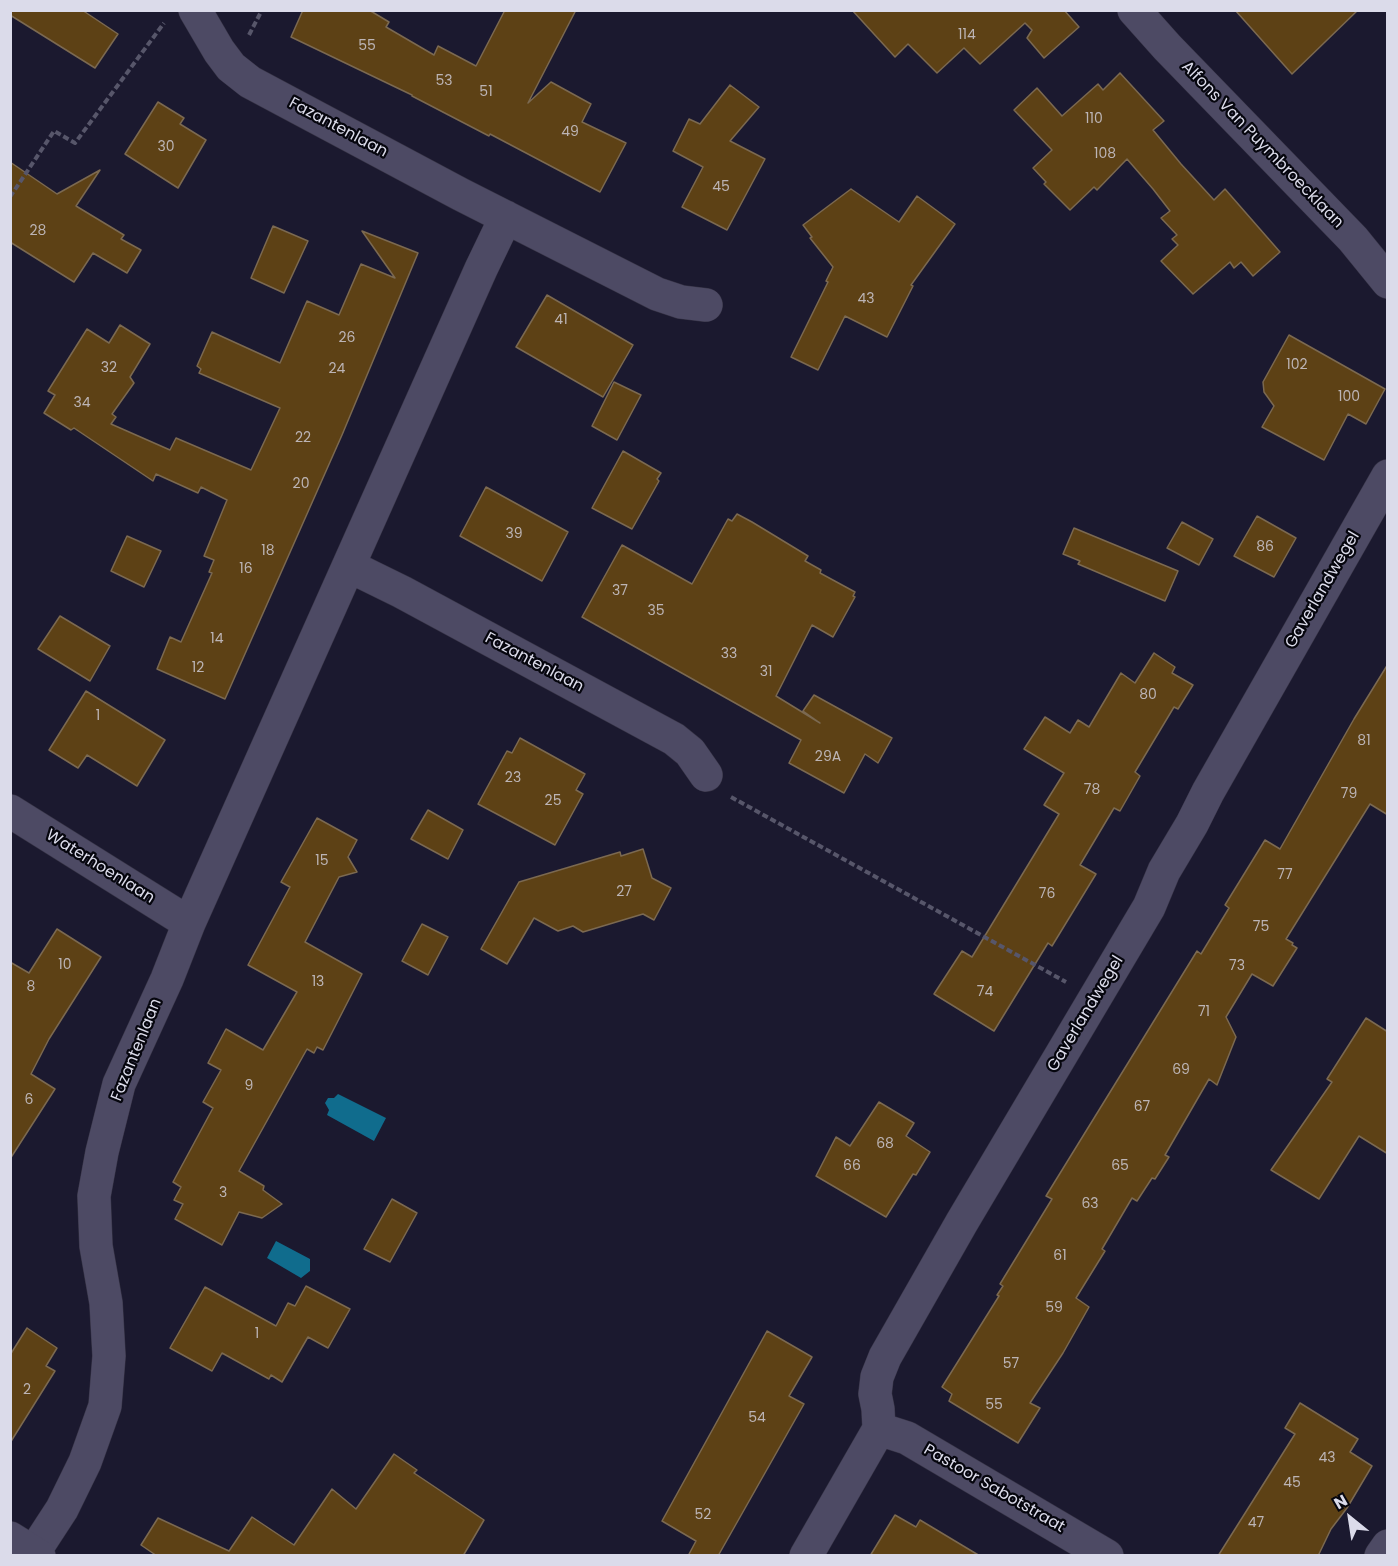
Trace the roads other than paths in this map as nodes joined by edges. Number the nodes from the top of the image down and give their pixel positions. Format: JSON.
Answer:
{"nodes":[{"id":1,"x":1134,"y":10,"type":"edge"},
{"id":2,"x":181,"y":15,"type":"edge"},
{"id":3,"x":506,"y":218,"type":"junction"},
{"id":4,"x":1388,"y":282,"type":"edge"},
{"id":5,"x":706,"y":304,"type":"dead end"},
{"id":6,"x":1388,"y":476,"type":"edge"},
{"id":7,"x":349,"y":566,"type":"junction"},
{"id":8,"x":706,"y":775,"type":"road end"},
{"id":9,"x":10,"y":811,"type":"edge"},
{"id":10,"x":189,"y":923,"type":"junction"},
{"id":11,"x":879,"y":1430,"type":"junction"},
{"id":12,"x":1388,"y":1546,"type":"edge"},
{"id":13,"x":28,"y":1548,"type":"edge"},
{"id":14,"x":806,"y":1556,"type":"edge"},
{"id":15,"x":1107,"y":1556,"type":"edge"},
{"id":16,"x":1382,"y":1556,"type":"edge"}],
"edges":[{"from":1,"to":4,"type":"street","name":"Alfons Van Puymbroecklaan"},
{"from":2,"to":3,"type":"street","name":"Fazantenlaan"},
{"from":3,"to":5,"type":"street","name":"Fazantenlaan"},
{"from":3,"to":7,"type":"street","name":"Fazantenlaan"},
{"from":6,"to":11,"type":"street","name":"Gaverlandwegel"},
{"from":7,"to":8,"type":"street","name":"Fazantenlaan"},
{"from":7,"to":10,"type":"street","name":"Fazantenlaan"},
{"from":9,"to":10,"type":"street","name":"Waterhoenlaan"},
{"from":10,"to":13,"type":"street","name":"Fazantenlaan"},
{"from":11,"to":14,"type":"street"},
{"from":11,"to":15,"type":"street","name":"Pastoor Sabotstraat"},
{"from":12,"to":16,"type":"street"}]}
